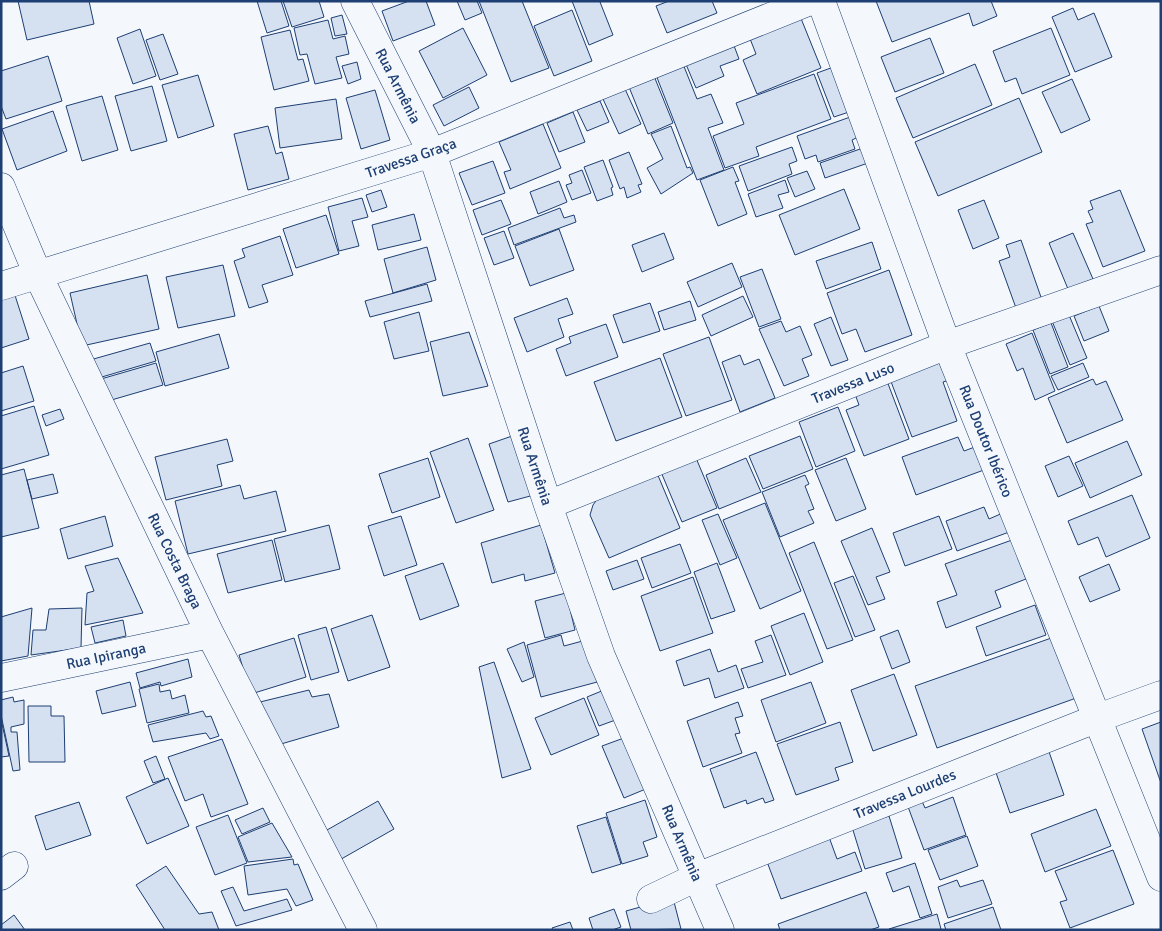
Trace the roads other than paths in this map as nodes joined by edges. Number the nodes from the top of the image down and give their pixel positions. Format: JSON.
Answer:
{"nodes":[{"id":1,"x":355,"y":1,"type":"edge"},
{"id":2,"x":810,"y":1,"type":"edge"},
{"id":3,"x":821,"y":1,"type":"edge"},
{"id":4,"x":432,"y":153,"type":"junction"},
{"id":5,"x":1,"y":187,"type":"edge"},
{"id":6,"x":1161,"y":270,"type":"edge"},
{"id":7,"x":38,"y":275,"type":"junction"},
{"id":8,"x":1,"y":286,"type":"edge"},
{"id":9,"x":947,"y":346,"type":"junction"},
{"id":10,"x":548,"y":505,"type":"junction"},
{"id":11,"x":210,"y":634,"type":"junction"},
{"id":12,"x":1,"y":678,"type":"edge"},
{"id":13,"x":1161,"y":695,"type":"edge"},
{"id":14,"x":1098,"y":718,"type":"junction"},
{"id":15,"x":697,"y":877,"type":"junction"},
{"id":16,"x":1161,"y":878,"type":"edge"},
{"id":17,"x":651,"y":899,"type":"dead end"},
{"id":18,"x":363,"y":930,"type":"edge"},
{"id":19,"x":720,"y":930,"type":"edge"}],
"edges":[{"from":1,"to":4,"type":"street","name":"Rua Armênia"},
{"from":2,"to":4,"type":"street","name":"Travessa Graça"},
{"from":3,"to":9,"type":"street","name":"Rua Doutor Ibérico"},
{"from":4,"to":7,"type":"street","name":"Travessa Graça"},
{"from":4,"to":10,"type":"street","name":"Rua Armênia"},
{"from":5,"to":7,"type":"street","name":"Rua Costa Braga"},
{"from":6,"to":9,"type":"street","name":"Travessa Luso"},
{"from":7,"to":8,"type":"street","name":"Travessa Graça"},
{"from":7,"to":11,"type":"street","name":"Rua Costa Braga"},
{"from":9,"to":10,"type":"street","name":"Travessa Luso"},
{"from":9,"to":14,"type":"street","name":"Rua Doutor Ibérico"},
{"from":10,"to":15,"type":"street","name":"Rua Armênia"},
{"from":11,"to":12,"type":"street","name":"Rua Ipiranga"},
{"from":11,"to":18,"type":"street","name":"Rua Costa Braga"},
{"from":13,"to":14,"type":"street","name":"Travessa Lourdes"},
{"from":14,"to":15,"type":"street","name":"Travessa Lourdes"},
{"from":14,"to":16,"type":"street","name":"Rua Doutor Ibérico"},
{"from":15,"to":17,"type":"street","name":"Travessa Lourdes"},
{"from":15,"to":19,"type":"street","name":"Rua Armênia"}]}
